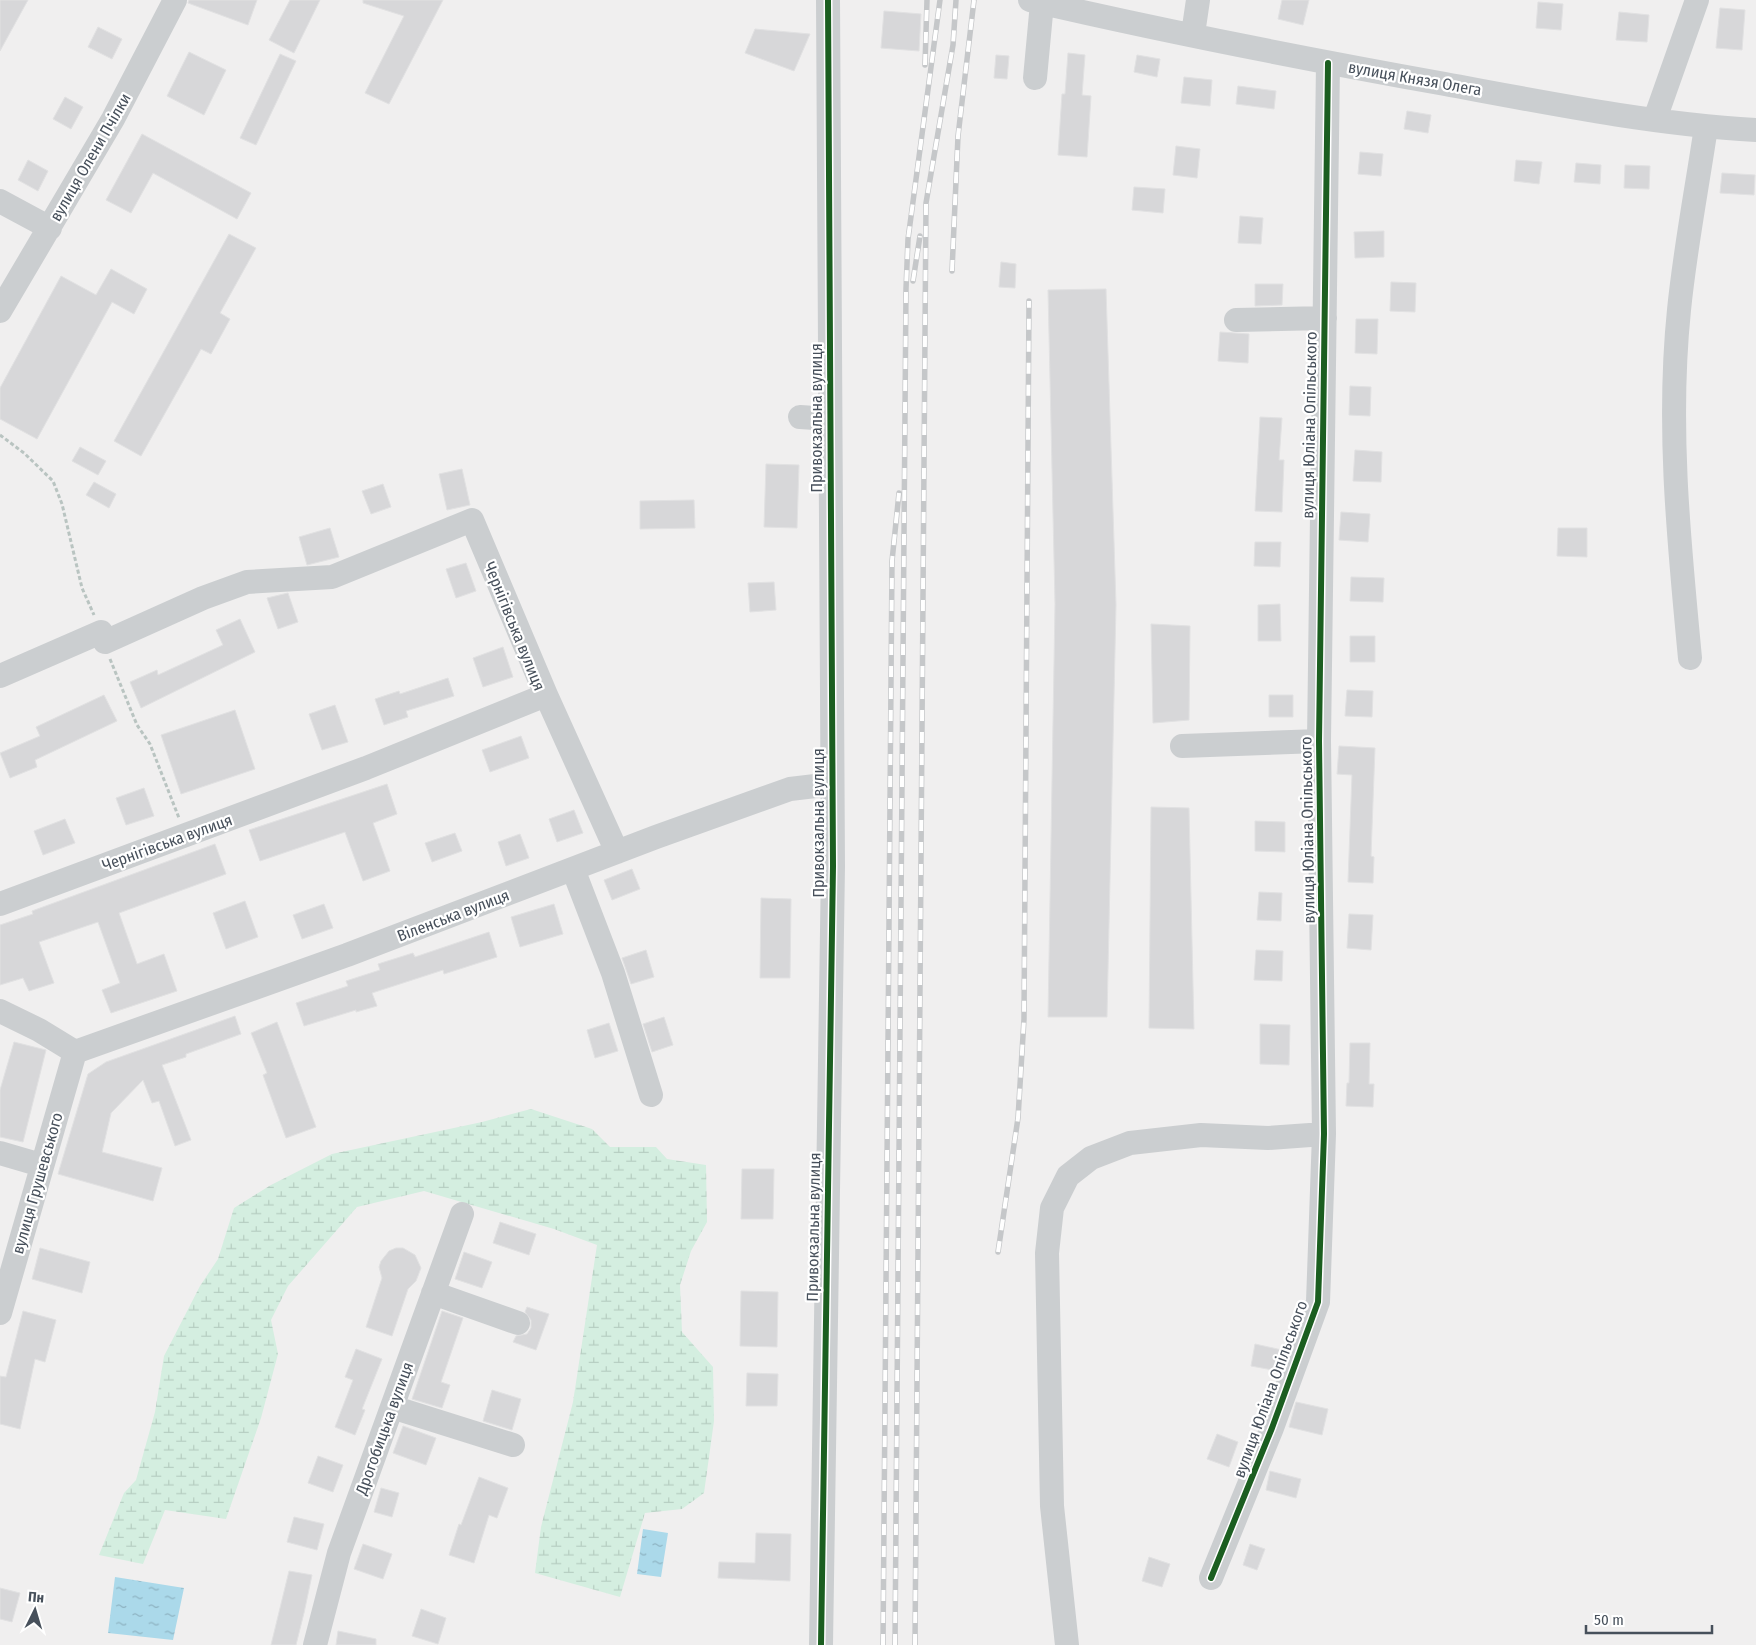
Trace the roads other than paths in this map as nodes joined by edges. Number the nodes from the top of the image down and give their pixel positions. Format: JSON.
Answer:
{"nodes":[{"id":1,"x":175,"y":0,"type":"edge"},
{"id":2,"x":828,"y":0,"type":"edge"},
{"id":3,"x":1198,"y":0,"type":"edge"},
{"id":4,"x":1697,"y":0,"type":"edge"},
{"id":5,"x":1035,"y":1,"type":"edge"},
{"id":6,"x":1193,"y":34,"type":"junction"},
{"id":7,"x":1328,"y":63,"type":"junction"},
{"id":8,"x":1035,"y":78,"type":"dead end"},
{"id":9,"x":1655,"y":119,"type":"junction"},
{"id":10,"x":1706,"y":127,"type":"junction"},
{"id":11,"x":1756,"y":130,"type":"edge"},
{"id":12,"x":0,"y":201,"type":"edge"},
{"id":13,"x":50,"y":228,"type":"junction"},
{"id":14,"x":0,"y":311,"type":"edge"},
{"id":15,"x":1324,"y":318,"type":"junction"},
{"id":16,"x":1236,"y":320,"type":"dead end"},
{"id":17,"x":800,"y":418,"type":"dead end"},
{"id":18,"x":830,"y":419,"type":"junction"},
{"id":19,"x":1690,"y":658,"type":"dead end"},
{"id":20,"x":0,"y":676,"type":"edge"},
{"id":21,"x":546,"y":695,"type":"junction"},
{"id":22,"x":1319,"y":742,"type":"junction"},
{"id":23,"x":1182,"y":746,"type":"dead end"},
{"id":24,"x":832,"y":784,"type":"junction"},
{"id":25,"x":617,"y":852,"type":"junction"},
{"id":26,"x":573,"y":869,"type":"junction"},
{"id":27,"x":0,"y":904,"type":"edge"},
{"id":28,"x":0,"y":1011,"type":"edge"},
{"id":29,"x":75,"y":1052,"type":"junction"},
{"id":30,"x":651,"y":1095,"type":"dead end"},
{"id":31,"x":1324,"y":1134,"type":"junction"},
{"id":32,"x":0,"y":1153,"type":"edge"},
{"id":33,"x":41,"y":1165,"type":"junction"},
{"id":34,"x":462,"y":1214,"type":"dead end"},
{"id":35,"x":434,"y":1292,"type":"junction"},
{"id":36,"x":0,"y":1313,"type":"edge"},
{"id":37,"x":518,"y":1323,"type":"dead end"},
{"id":38,"x":392,"y":1407,"type":"junction"},
{"id":39,"x":513,"y":1445,"type":"dead end"},
{"id":40,"x":1211,"y":1578,"type":"dead end"},
{"id":41,"x":315,"y":1645,"type":"edge"},
{"id":42,"x":821,"y":1645,"type":"edge"},
{"id":43,"x":1067,"y":1645,"type":"edge"}],
"edges":[{"from":1,"to":13,"type":"street","name":"вулиця Олени Пчілки"},
{"from":2,"to":18,"type":"street","name":"Привокзальна вулиця"},
{"from":3,"to":6,"type":"street"},
{"from":4,"to":9,"type":"street"},
{"from":5,"to":6,"type":"street","name":"вулиця Князя Олега"},
{"from":5,"to":8,"type":"street"},
{"from":6,"to":7,"type":"street","name":"вулиця Князя Олега"},
{"from":7,"to":9,"type":"street","name":"вулиця Князя Олега"},
{"from":7,"to":15,"type":"street","name":"вулиця Юліана Опільського"},
{"from":9,"to":10,"type":"street","name":"вулиця Князя Олега"},
{"from":10,"to":11,"type":"street","name":"вулиця Князя Олега"},
{"from":10,"to":19,"type":"street"},
{"from":12,"to":13,"type":"street"},
{"from":13,"to":14,"type":"street","name":"вулиця Олени Пчілки"},
{"from":15,"to":16,"type":"street"},
{"from":15,"to":22,"type":"street","name":"вулиця Юліана Опільського"},
{"from":17,"to":18,"type":"street"},
{"from":18,"to":24,"type":"street","name":"Привокзальна вулиця"},
{"from":20,"to":21,"type":"street","name":"Чернігівська вулиця"},
{"from":21,"to":25,"type":"street"},
{"from":21,"to":27,"type":"street","name":"Чернігівська вулиця"},
{"from":22,"to":23,"type":"street"},
{"from":22,"to":31,"type":"street","name":"вулиця Юліана Опільського"},
{"from":24,"to":25,"type":"street","name":"Віленська вулиця"},
{"from":24,"to":42,"type":"street","name":"Привокзальна вулиця"},
{"from":25,"to":26,"type":"street","name":"Віленська вулиця"},
{"from":26,"to":29,"type":"street","name":"Віленська вулиця"},
{"from":26,"to":30,"type":"street"},
{"from":28,"to":29,"type":"street"},
{"from":29,"to":33,"type":"street","name":"вулиця Грушевського"},
{"from":31,"to":40,"type":"street","name":"вулиця Юліана Опільського"},
{"from":31,"to":43,"type":"street"},
{"from":32,"to":33,"type":"street"},
{"from":33,"to":36,"type":"street","name":"вулиця Грушевського"},
{"from":34,"to":35,"type":"street","name":"Дрогобицька вулиця"},
{"from":35,"to":37,"type":"street"},
{"from":35,"to":38,"type":"street","name":"Дрогобицька вулиця"},
{"from":38,"to":39,"type":"street"},
{"from":38,"to":41,"type":"street","name":"Дрогобицька вулиця"}]}
